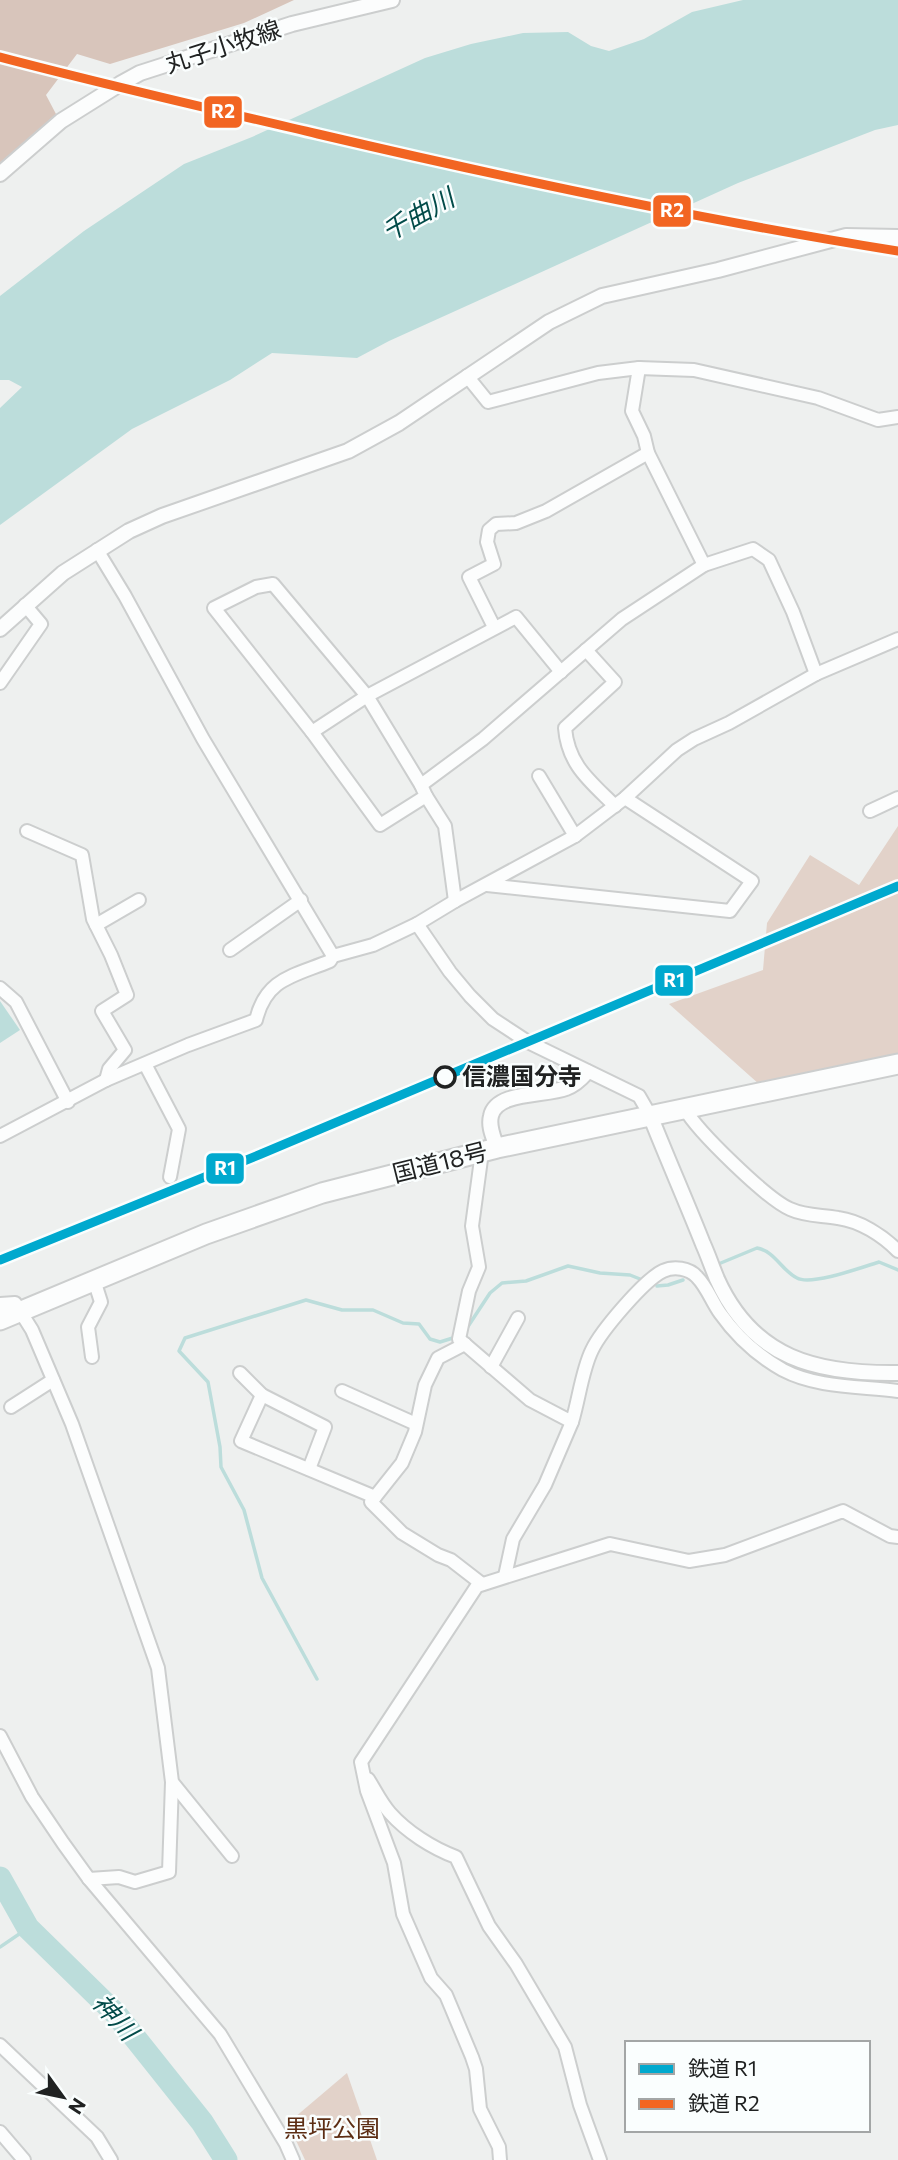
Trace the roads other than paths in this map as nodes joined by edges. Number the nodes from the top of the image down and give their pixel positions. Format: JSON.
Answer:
{"nodes":[{"id":1,"x":392,"y":0,"type":"edge"},
{"id":2,"x":0,"y":174,"type":"edge"},
{"id":3,"x":898,"y":237,"type":"edge"},
{"id":4,"x":639,"y":368,"type":"junction"},
{"id":5,"x":467,"y":376,"type":"junction"},
{"id":6,"x":898,"y":417,"type":"edge"},
{"id":7,"x":648,"y":453,"type":"junction"},
{"id":8,"x":97,"y":550,"type":"junction"},
{"id":9,"x":704,"y":565,"type":"junction"},
{"id":10,"x":25,"y":605,"type":"junction"},
{"id":11,"x":494,"y":627,"type":"junction"},
{"id":12,"x":0,"y":629,"type":"edge"},
{"id":13,"x":898,"y":639,"type":"edge"},
{"id":14,"x":586,"y":650,"type":"junction"},
{"id":15,"x":561,"y":672,"type":"junction"},
{"id":16,"x":816,"y":674,"type":"junction"},
{"id":17,"x":0,"y":683,"type":"edge"},
{"id":18,"x":367,"y":696,"type":"junction"},
{"id":19,"x":312,"y":732,"type":"junction"},
{"id":20,"x":539,"y":776,"type":"dead end"},
{"id":21,"x":424,"y":790,"type":"junction"},
{"id":22,"x":898,"y":798,"type":"edge"},
{"id":23,"x":620,"y":802,"type":"junction"},
{"id":24,"x":870,"y":811,"type":"dead end"},
{"id":25,"x":27,"y":831,"type":"dead end"},
{"id":26,"x":575,"y":836,"type":"junction"},
{"id":27,"x":487,"y":885,"type":"junction"},
{"id":28,"x":139,"y":900,"type":"dead end"},
{"id":29,"x":301,"y":900,"type":"junction"},
{"id":30,"x":455,"y":901,"type":"junction"},
{"id":31,"x":417,"y":924,"type":"junction"},
{"id":32,"x":96,"y":925,"type":"junction"},
{"id":33,"x":230,"y":950,"type":"dead end"},
{"id":34,"x":333,"y":956,"type":"junction"},
{"id":35,"x":0,"y":988,"type":"edge"},
{"id":36,"x":145,"y":1064,"type":"junction"},
{"id":37,"x":898,"y":1064,"type":"edge"},
{"id":38,"x":587,"y":1072,"type":"junction"},
{"id":39,"x":106,"y":1080,"type":"junction"},
{"id":40,"x":68,"y":1102,"type":"junction"},
{"id":41,"x":685,"y":1109,"type":"junction"},
{"id":42,"x":650,"y":1115,"type":"junction"},
{"id":43,"x":0,"y":1136,"type":"edge"},
{"id":44,"x":489,"y":1150,"type":"junction"},
{"id":45,"x":170,"y":1177,"type":"dead end"},
{"id":46,"x":898,"y":1251,"type":"edge"},
{"id":47,"x":94,"y":1280,"type":"junction"},
{"id":48,"x":0,"y":1304,"type":"edge"},
{"id":49,"x":21,"y":1311,"type":"junction"},
{"id":50,"x":518,"y":1318,"type":"dead end"},
{"id":51,"x":0,"y":1320,"type":"edge"},
{"id":52,"x":465,"y":1344,"type":"junction"},
{"id":53,"x":92,"y":1357,"type":"dead end"},
{"id":54,"x":491,"y":1367,"type":"junction"},
{"id":55,"x":240,"y":1373,"type":"dead end"},
{"id":56,"x":898,"y":1373,"type":"edge"},
{"id":57,"x":53,"y":1380,"type":"junction"},
{"id":58,"x":342,"y":1391,"type":"dead end"},
{"id":59,"x":898,"y":1391,"type":"edge"},
{"id":60,"x":262,"y":1395,"type":"junction"},
{"id":61,"x":11,"y":1406,"type":"dead end"},
{"id":62,"x":572,"y":1422,"type":"junction"},
{"id":63,"x":416,"y":1424,"type":"junction"},
{"id":64,"x":309,"y":1469,"type":"junction"},
{"id":65,"x":375,"y":1497,"type":"junction"},
{"id":66,"x":898,"y":1537,"type":"edge"},
{"id":67,"x":505,"y":1576,"type":"junction"},
{"id":68,"x":482,"y":1584,"type":"junction"},
{"id":69,"x":0,"y":1736,"type":"edge"},
{"id":70,"x":365,"y":1774,"type":"junction"},
{"id":71,"x":172,"y":1782,"type":"junction"},
{"id":72,"x":232,"y":1856,"type":"dead end"},
{"id":73,"x":89,"y":1880,"type":"junction"},
{"id":74,"x":0,"y":2045,"type":"edge"},
{"id":75,"x":0,"y":2132,"type":"edge"},
{"id":76,"x":24,"y":2160,"type":"edge"},
{"id":77,"x":111,"y":2160,"type":"edge"},
{"id":78,"x":293,"y":2160,"type":"edge"},
{"id":79,"x":500,"y":2160,"type":"edge"},
{"id":80,"x":600,"y":2160,"type":"edge"}],
"edges":[{"from":1,"to":2,"type":"street","name":"丸子小牧線"},
{"from":3,"to":5,"type":"street"},
{"from":4,"to":5,"type":"street"},
{"from":4,"to":6,"type":"street"},
{"from":4,"to":7,"type":"street"},
{"from":5,"to":8,"type":"street"},
{"from":7,"to":9,"type":"street"},
{"from":7,"to":11,"type":"street"},
{"from":8,"to":10,"type":"street"},
{"from":8,"to":29,"type":"street"},
{"from":9,"to":14,"type":"street"},
{"from":9,"to":16,"type":"street"},
{"from":10,"to":12,"type":"street"},
{"from":10,"to":17,"type":"street"},
{"from":11,"to":15,"type":"street"},
{"from":11,"to":18,"type":"street"},
{"from":13,"to":16,"type":"street"},
{"from":14,"to":15,"type":"street"},
{"from":14,"to":23,"type":"street"},
{"from":15,"to":21,"type":"street"},
{"from":16,"to":23,"type":"street"},
{"from":18,"to":19,"type":"street"},
{"from":18,"to":19,"type":"street"},
{"from":18,"to":21,"type":"street"},
{"from":19,"to":21,"type":"street"},
{"from":20,"to":26,"type":"street"},
{"from":21,"to":30,"type":"street"},
{"from":22,"to":24,"type":"street"},
{"from":23,"to":26,"type":"street"},
{"from":23,"to":27,"type":"street"},
{"from":25,"to":32,"type":"street"},
{"from":26,"to":27,"type":"street"},
{"from":27,"to":30,"type":"street"},
{"from":28,"to":32,"type":"street"},
{"from":29,"to":33,"type":"street"},
{"from":29,"to":34,"type":"street"},
{"from":30,"to":31,"type":"street"},
{"from":31,"to":34,"type":"street"},
{"from":31,"to":38,"type":"street"},
{"from":32,"to":39,"type":"street"},
{"from":34,"to":36,"type":"street"},
{"from":35,"to":40,"type":"street"},
{"from":36,"to":39,"type":"street"},
{"from":36,"to":45,"type":"street"},
{"from":37,"to":41,"type":"highway","name":"国道18号"},
{"from":38,"to":42,"type":"street"},
{"from":38,"to":44,"type":"street"},
{"from":39,"to":40,"type":"street"},
{"from":40,"to":43,"type":"street"},
{"from":41,"to":42,"type":"highway","name":"国道18号"},
{"from":41,"to":46,"type":"street"},
{"from":42,"to":44,"type":"highway","name":"国道18号"},
{"from":42,"to":56,"type":"street"},
{"from":44,"to":47,"type":"highway","name":"国道18号"},
{"from":44,"to":52,"type":"street"},
{"from":47,"to":49,"type":"highway","name":"国道18号"},
{"from":47,"to":53,"type":"street"},
{"from":48,"to":49,"type":"street"},
{"from":49,"to":51,"type":"highway","name":"国道18号"},
{"from":49,"to":57,"type":"street"},
{"from":50,"to":54,"type":"street"},
{"from":52,"to":54,"type":"street"},
{"from":52,"to":63,"type":"street"},
{"from":54,"to":62,"type":"street"},
{"from":55,"to":60,"type":"street"},
{"from":57,"to":61,"type":"street"},
{"from":57,"to":71,"type":"street"},
{"from":58,"to":63,"type":"street"},
{"from":59,"to":62,"type":"street"},
{"from":60,"to":64,"type":"street"},
{"from":60,"to":64,"type":"street"},
{"from":62,"to":67,"type":"street"},
{"from":63,"to":65,"type":"street"},
{"from":64,"to":65,"type":"street"},
{"from":65,"to":68,"type":"street"},
{"from":66,"to":67,"type":"street"},
{"from":67,"to":68,"type":"street"},
{"from":68,"to":70,"type":"street"},
{"from":69,"to":73,"type":"street"},
{"from":70,"to":79,"type":"street"},
{"from":70,"to":80,"type":"street"},
{"from":71,"to":72,"type":"street"},
{"from":71,"to":73,"type":"street"},
{"from":73,"to":78,"type":"street"},
{"from":74,"to":77,"type":"street"},
{"from":75,"to":76,"type":"street"}]}
